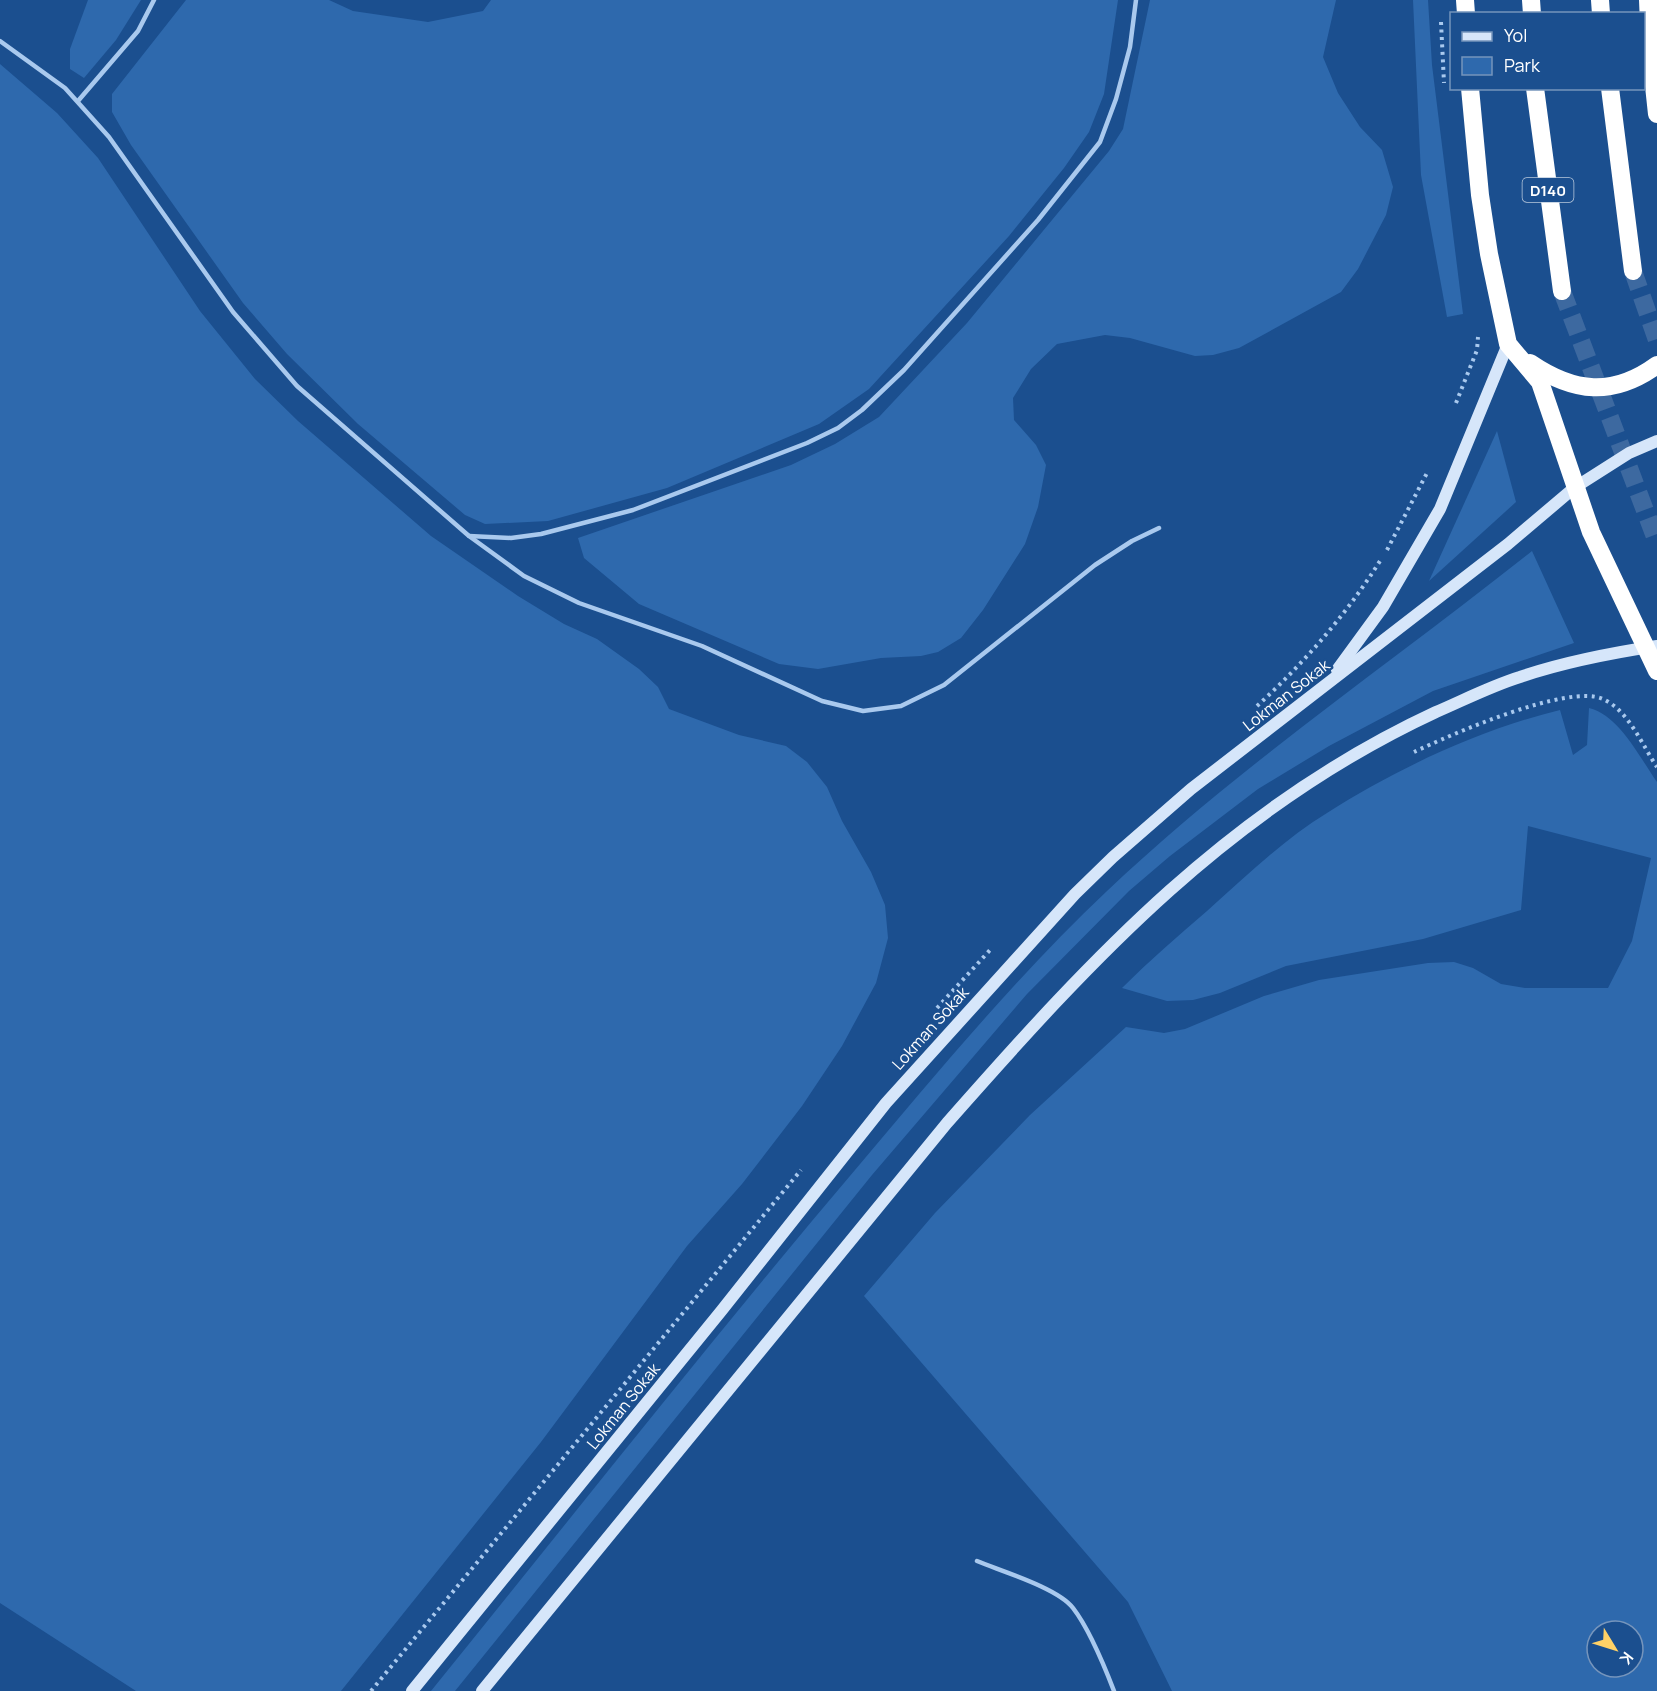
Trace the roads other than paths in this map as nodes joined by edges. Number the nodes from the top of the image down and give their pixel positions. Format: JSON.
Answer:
{"nodes":[{"id":1,"x":154,"y":0,"type":"edge"},
{"id":2,"x":1136,"y":0,"type":"edge"},
{"id":3,"x":1648,"y":0,"type":"edge"},
{"id":4,"x":0,"y":41,"type":"edge"},
{"id":5,"x":1470,"y":90,"type":"edge"},
{"id":6,"x":1535,"y":90,"type":"edge"},
{"id":7,"x":1610,"y":90,"type":"edge"},
{"id":8,"x":78,"y":101,"type":"junction"},
{"id":9,"x":1657,"y":114,"type":"edge"},
{"id":10,"x":1633,"y":271,"type":"tunnel mouth"},
{"id":11,"x":1562,"y":291,"type":"tunnel mouth"},
{"id":12,"x":1509,"y":344,"type":"junction"},
{"id":13,"x":1657,"y":365,"type":"edge"},
{"id":14,"x":1657,"y":441,"type":"edge"},
{"id":15,"x":1574,"y":488,"type":"junction"},
{"id":16,"x":1159,"y":528,"type":"dead end"},
{"id":17,"x":469,"y":536,"type":"junction"},
{"id":18,"x":1651,"y":647,"type":"edge"},
{"id":19,"x":1657,"y":670,"type":"edge"},
{"id":20,"x":1328,"y":683,"type":"junction"},
{"id":21,"x":977,"y":1561,"type":"dead end"},
{"id":22,"x":412,"y":1691,"type":"edge"},
{"id":23,"x":482,"y":1691,"type":"edge"},
{"id":24,"x":1114,"y":1691,"type":"edge"}],
"edges":[{"from":1,"to":8,"type":"lane"},
{"from":2,"to":17,"type":"lane"},
{"from":3,"to":9,"type":"highway"},
{"from":4,"to":8,"type":"lane"},
{"from":5,"to":12,"type":"highway"},
{"from":6,"to":11,"type":"highway","number":"D140"},
{"from":7,"to":10,"type":"highway"},
{"from":8,"to":17,"type":"lane"},
{"from":12,"to":13,"type":"highway"},
{"from":12,"to":15,"type":"highway"},
{"from":12,"to":20,"type":"main road"},
{"from":14,"to":15,"type":"main road","name":"Lokman Sokak"},
{"from":15,"to":18,"type":"highway"},
{"from":15,"to":20,"type":"main road","name":"Lokman Sokak"},
{"from":16,"to":17,"type":"lane"},
{"from":18,"to":19,"type":"highway"},
{"from":18,"to":23,"type":"main road"},
{"from":20,"to":22,"type":"main road","name":"Lokman Sokak"},
{"from":21,"to":24,"type":"lane"}]}
